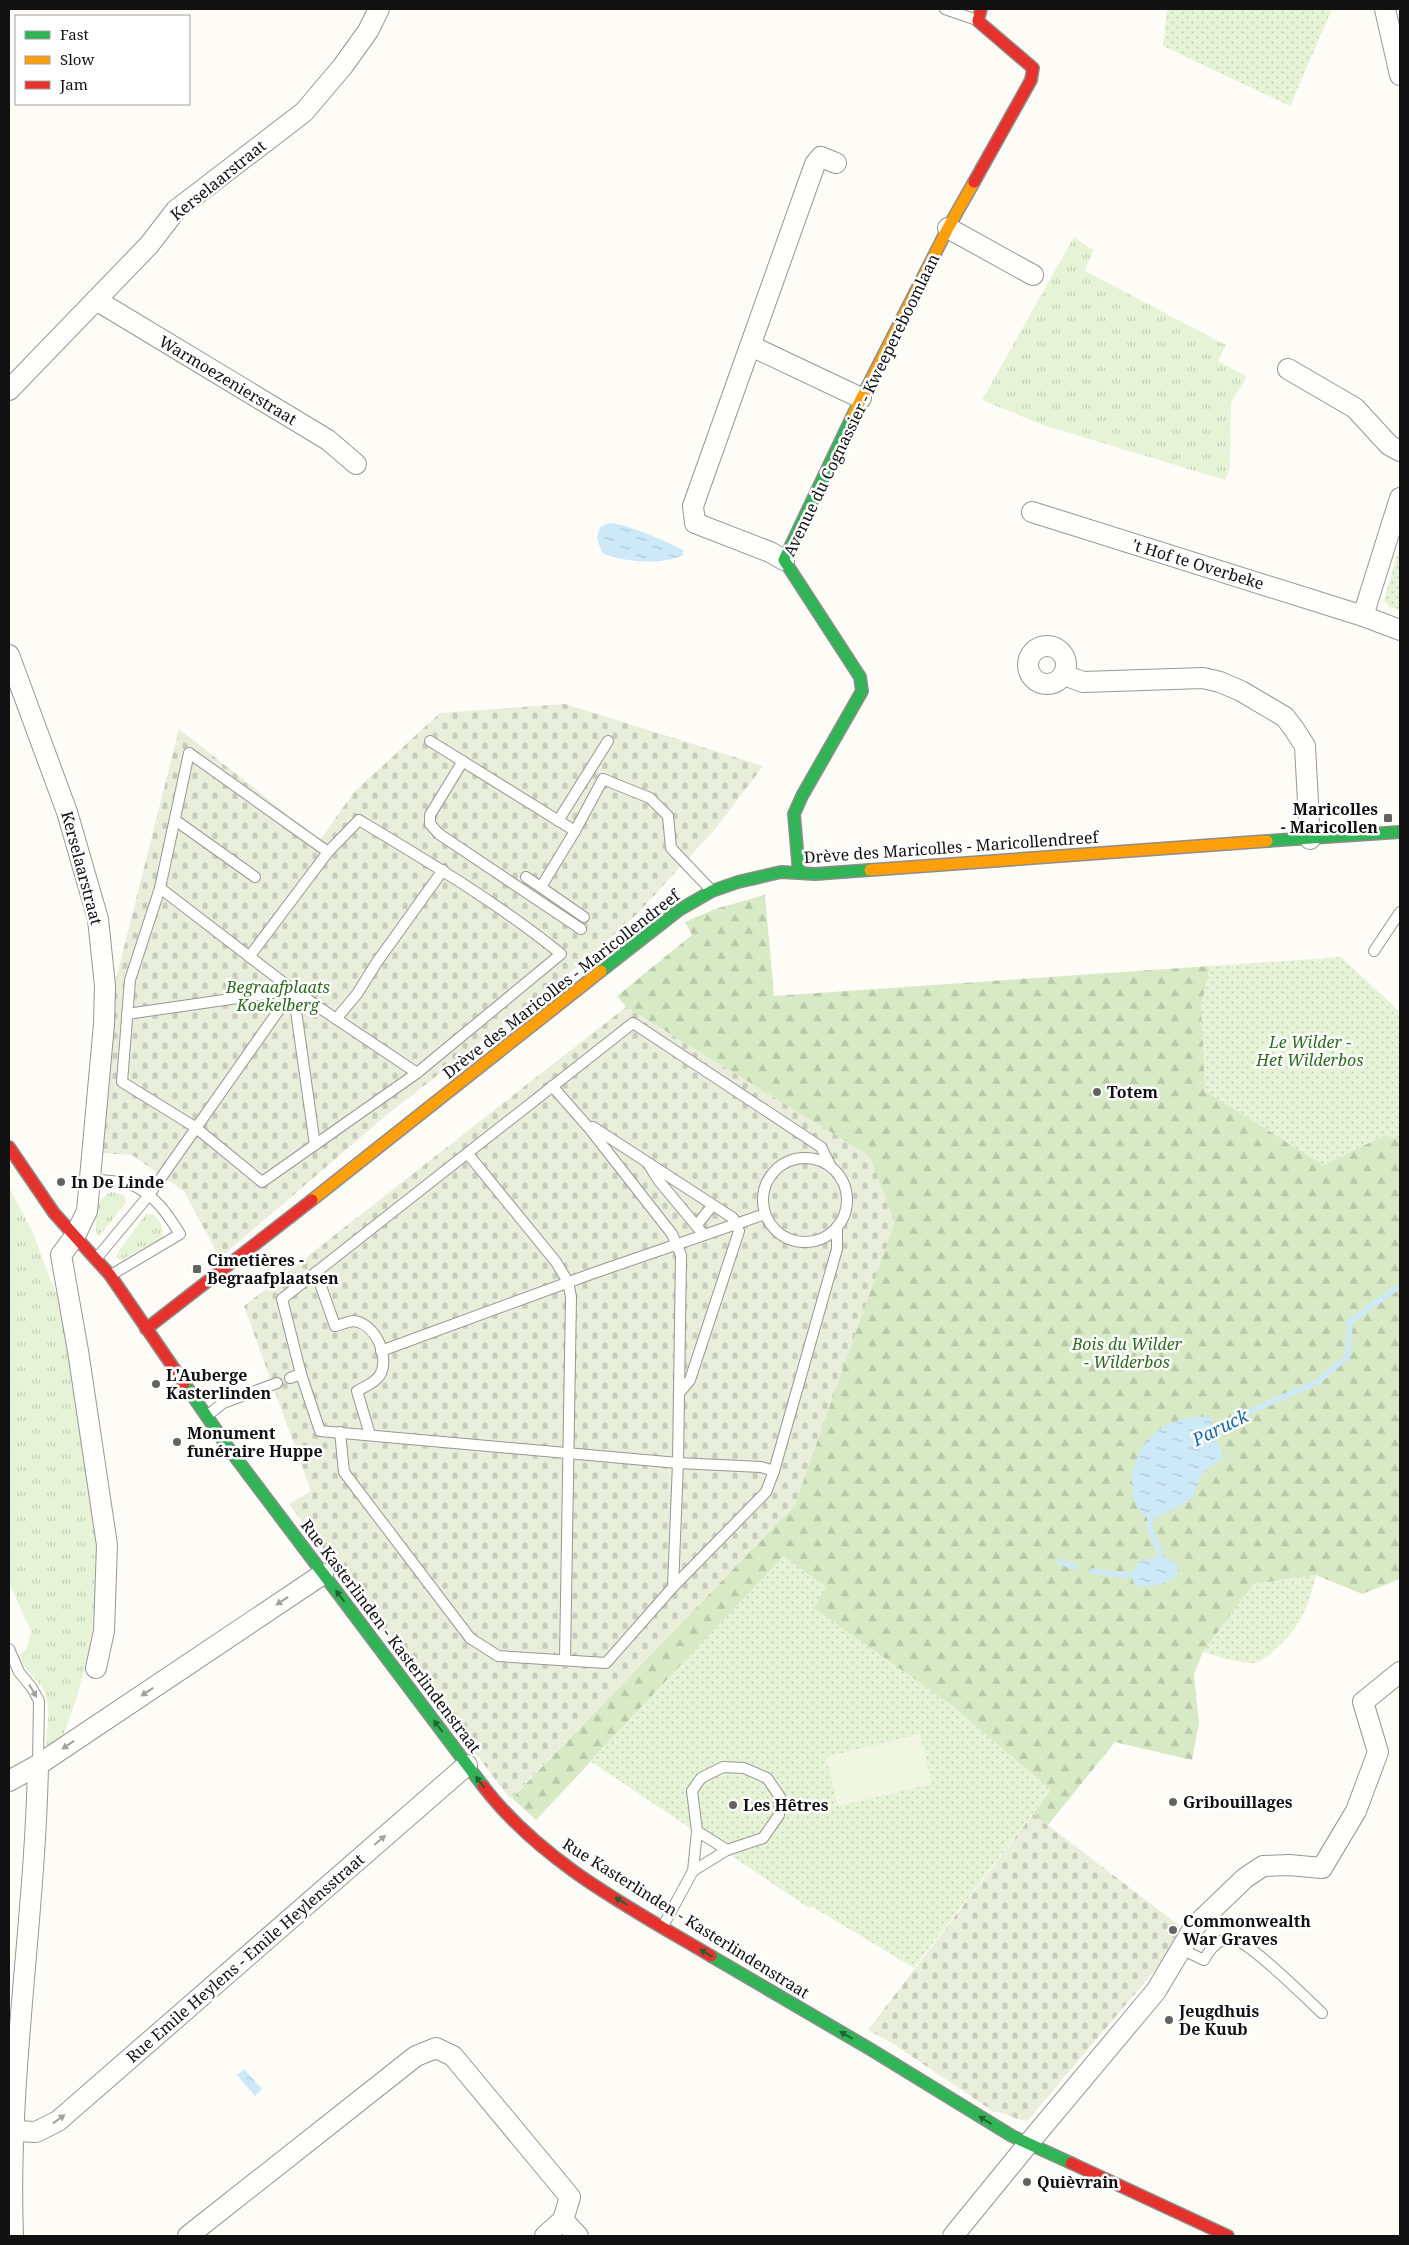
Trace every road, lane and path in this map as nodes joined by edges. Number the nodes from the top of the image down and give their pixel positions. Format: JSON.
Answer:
{"nodes":[{"id":1,"x":379,"y":9,"type":"edge"},
{"id":2,"x":945,"y":9,"type":"edge"},
{"id":3,"x":981,"y":9,"type":"edge"},
{"id":4,"x":1385,"y":9,"type":"edge"},
{"id":5,"x":978,"y":21,"type":"junction"},
{"id":6,"x":1400,"y":75,"type":"edge"},
{"id":7,"x":836,"y":163,"type":"dead end"},
{"id":8,"x":948,"y":228,"type":"junction"},
{"id":9,"x":1033,"y":275,"type":"dead end"},
{"id":10,"x":96,"y":300,"type":"junction"},
{"id":11,"x":751,"y":346,"type":"junction"},
{"id":12,"x":1288,"y":369,"type":"dead end"},
{"id":13,"x":9,"y":390,"type":"edge"},
{"id":14,"x":861,"y":398,"type":"junction"},
{"id":15,"x":1400,"y":451,"type":"edge"},
{"id":16,"x":356,"y":464,"type":"dead end"},
{"id":17,"x":1400,"y":498,"type":"edge"},
{"id":18,"x":1032,"y":512,"type":"dead end"},
{"id":19,"x":784,"y":560,"type":"junction"},
{"id":20,"x":1364,"y":616,"type":"junction"},
{"id":21,"x":1400,"y":630,"type":"edge"},
{"id":22,"x":9,"y":655,"type":"edge"},
{"id":23,"x":1064,"y":675,"type":"dead end"},
{"id":24,"x":608,"y":740,"type":"dead end"},
{"id":25,"x":430,"y":741,"type":"dead end"},
{"id":26,"x":463,"y":761,"type":"junction"},
{"id":27,"x":175,"y":820,"type":"junction"},
{"id":28,"x":558,"y":820,"type":"junction"},
{"id":29,"x":575,"y":831,"type":"junction"},
{"id":30,"x":1400,"y":832,"type":"edge"},
{"id":31,"x":1310,"y":839,"type":"junction"},
{"id":32,"x":328,"y":852,"type":"junction"},
{"id":33,"x":443,"y":870,"type":"junction"},
{"id":34,"x":799,"y":873,"type":"junction"},
{"id":35,"x":255,"y":877,"type":"dead end"},
{"id":36,"x":526,"y":877,"type":"dead end"},
{"id":37,"x":541,"y":887,"type":"junction"},
{"id":38,"x":160,"y":888,"type":"junction"},
{"id":39,"x":712,"y":891,"type":"junction"},
{"id":40,"x":1400,"y":912,"type":"edge"},
{"id":41,"x":584,"y":917,"type":"dead end"},
{"id":42,"x":581,"y":929,"type":"dead end"},
{"id":43,"x":1374,"y":951,"type":"dead end"},
{"id":44,"x":249,"y":957,"type":"junction"},
{"id":45,"x":293,"y":990,"type":"junction"},
{"id":46,"x":127,"y":1014,"type":"junction"},
{"id":47,"x":336,"y":1019,"type":"junction"},
{"id":48,"x":417,"y":1073,"type":"junction"},
{"id":49,"x":552,"y":1086,"type":"junction"},
{"id":50,"x":195,"y":1127,"type":"junction"},
{"id":51,"x":588,"y":1128,"type":"junction"},
{"id":52,"x":315,"y":1145,"type":"junction"},
{"id":53,"x":9,"y":1147,"type":"edge"},
{"id":54,"x":468,"y":1154,"type":"junction"},
{"id":55,"x":647,"y":1162,"type":"junction"},
{"id":56,"x":830,"y":1165,"type":"junction"},
{"id":57,"x":90,"y":1179,"type":"junction"},
{"id":58,"x":149,"y":1195,"type":"junction"},
{"id":59,"x":712,"y":1206,"type":"junction"},
{"id":60,"x":766,"y":1214,"type":"junction"},
{"id":61,"x":736,"y":1224,"type":"junction"},
{"id":62,"x":696,"y":1226,"type":"junction"},
{"id":63,"x":837,"y":1227,"type":"junction"},
{"id":64,"x":704,"y":1235,"type":"junction"},
{"id":65,"x":75,"y":1236,"type":"junction"},
{"id":66,"x":678,"y":1244,"type":"junction"},
{"id":67,"x":96,"y":1259,"type":"junction"},
{"id":68,"x":316,"y":1272,"type":"junction"},
{"id":69,"x":110,"y":1275,"type":"junction"},
{"id":70,"x":568,"y":1282,"type":"junction"},
{"id":71,"x":146,"y":1329,"type":"junction"},
{"id":72,"x":381,"y":1351,"type":"junction"},
{"id":73,"x":301,"y":1374,"type":"junction"},
{"id":74,"x":290,"y":1378,"type":"dead end"},
{"id":75,"x":277,"y":1383,"type":"dead end"},
{"id":76,"x":679,"y":1392,"type":"junction"},
{"id":77,"x":207,"y":1416,"type":"junction"},
{"id":78,"x":340,"y":1432,"type":"junction"},
{"id":79,"x":370,"y":1435,"type":"junction"},
{"id":80,"x":570,"y":1453,"type":"junction"},
{"id":81,"x":678,"y":1463,"type":"junction"},
{"id":82,"x":774,"y":1471,"type":"junction"},
{"id":83,"x":323,"y":1574,"type":"junction"},
{"id":84,"x":673,"y":1587,"type":"junction"},
{"id":85,"x":9,"y":1649,"type":"edge"},
{"id":86,"x":565,"y":1660,"type":"junction"},
{"id":87,"x":96,"y":1668,"type":"dead end"},
{"id":88,"x":1400,"y":1672,"type":"edge"},
{"id":89,"x":38,"y":1765,"type":"junction"},
{"id":90,"x":467,"y":1765,"type":"junction"},
{"id":91,"x":9,"y":1782,"type":"edge"},
{"id":92,"x":697,"y":1831,"type":"junction"},
{"id":93,"x":727,"y":1850,"type":"junction"},
{"id":94,"x":693,"y":1871,"type":"junction"},
{"id":95,"x":662,"y":1927,"type":"junction"},
{"id":96,"x":1181,"y":1950,"type":"junction"},
{"id":97,"x":1322,"y":2013,"type":"dead end"},
{"id":98,"x":14,"y":2131,"type":"junction"},
{"id":99,"x":1028,"y":2144,"type":"junction"},
{"id":100,"x":563,"y":2220,"type":"junction"},
{"id":101,"x":13,"y":2236,"type":"edge"},
{"id":102,"x":188,"y":2236,"type":"edge"},
{"id":103,"x":546,"y":2236,"type":"edge"},
{"id":104,"x":578,"y":2236,"type":"edge"},
{"id":105,"x":953,"y":2236,"type":"edge"},
{"id":106,"x":1228,"y":2236,"type":"edge"}],
"edges":[{"from":1,"to":10,"type":"street","name":"Kerselaarstraat"},
{"from":2,"to":5,"type":"lane","name":"Avenue du Cognassier - Kweepereboomlaan"},
{"from":3,"to":5,"type":"street"},
{"from":4,"to":6,"type":"street"},
{"from":5,"to":8,"type":"street","name":"Avenue du Cognassier - Kweepereboomlaan"},
{"from":7,"to":11,"type":"street"},
{"from":8,"to":9,"type":"street"},
{"from":8,"to":14,"type":"street","name":"Avenue du Cognassier - Kweepereboomlaan"},
{"from":10,"to":13,"type":"street","name":"Kerselaarstraat"},
{"from":10,"to":16,"type":"street","name":"Warmoezenierstraat"},
{"from":11,"to":14,"type":"street"},
{"from":11,"to":19,"type":"street"},
{"from":12,"to":15,"type":"street"},
{"from":14,"to":19,"type":"street","name":"Avenue du Cognassier - Kweepereboomlaan"},
{"from":17,"to":20,"type":"street"},
{"from":18,"to":20,"type":"street","name":"'t Hof te Overbeke"},
{"from":19,"to":34,"type":"street","name":"Avenue du Cognassier - Kweepereboomlaan"},
{"from":20,"to":21,"type":"street","name":"'t Hof te Overbeke"},
{"from":22,"to":57,"type":"street","name":"Kerselaarstraat"},
{"from":23,"to":31,"type":"street"},
{"from":24,"to":28,"type":"lane"},
{"from":25,"to":26,"type":"lane"},
{"from":26,"to":28,"type":"lane"},
{"from":26,"to":42,"type":"lane"},
{"from":27,"to":32,"type":"lane"},
{"from":27,"to":35,"type":"lane"},
{"from":27,"to":38,"type":"lane"},
{"from":28,"to":29,"type":"lane"},
{"from":29,"to":37,"type":"lane"},
{"from":29,"to":39,"type":"lane"},
{"from":30,"to":31,"type":"street","name":"Drève des Maricolles - Maricollendreef"},
{"from":31,"to":34,"type":"street","name":"Drève des Maricolles - Maricollendreef"},
{"from":32,"to":33,"type":"lane"},
{"from":32,"to":44,"type":"lane"},
{"from":33,"to":47,"type":"lane"},
{"from":33,"to":48,"type":"lane"},
{"from":34,"to":39,"type":"street","name":"Drève des Maricolles - Maricollendreef"},
{"from":36,"to":37,"type":"lane"},
{"from":37,"to":41,"type":"lane"},
{"from":38,"to":44,"type":"lane"},
{"from":38,"to":46,"type":"lane"},
{"from":39,"to":71,"type":"street","name":"Drève des Maricolles - Maricollendreef"},
{"from":40,"to":43,"type":"lane"},
{"from":44,"to":45,"type":"lane"},
{"from":45,"to":46,"type":"lane"},
{"from":45,"to":47,"type":"lane"},
{"from":45,"to":50,"type":"lane"},
{"from":45,"to":52,"type":"lane"},
{"from":46,"to":50,"type":"lane"},
{"from":47,"to":48,"type":"lane"},
{"from":48,"to":52,"type":"lane"},
{"from":49,"to":51,"type":"lane"},
{"from":49,"to":54,"type":"lane"},
{"from":49,"to":56,"type":"lane"},
{"from":50,"to":52,"type":"lane"},
{"from":50,"to":58,"type":"lane"},
{"from":51,"to":55,"type":"lane"},
{"from":51,"to":66,"type":"lane"},
{"from":53,"to":65,"type":"street","name":"Rue Kasterlinden - Kasterlindenstraat"},
{"from":54,"to":68,"type":"lane"},
{"from":54,"to":70,"type":"lane"},
{"from":55,"to":59,"type":"lane"},
{"from":55,"to":62,"type":"lane"},
{"from":56,"to":60,"type":"lane"},
{"from":56,"to":63,"type":"lane"},
{"from":57,"to":58,"type":"lane"},
{"from":57,"to":65,"type":"street","name":"Kerselaarstraat"},
{"from":58,"to":67,"type":"lane"},
{"from":58,"to":69,"type":"lane"},
{"from":59,"to":61,"type":"lane"},
{"from":59,"to":62,"type":"lane"},
{"from":60,"to":61,"type":"lane"},
{"from":60,"to":63,"type":"lane"},
{"from":61,"to":64,"type":"lane"},
{"from":61,"to":76,"type":"lane"},
{"from":62,"to":64,"type":"lane"},
{"from":63,"to":82,"type":"lane"},
{"from":64,"to":66,"type":"lane"},
{"from":65,"to":67,"type":"street","name":"Rue Kasterlinden - Kasterlindenstraat"},
{"from":65,"to":87,"type":"street","name":"Kerselaarstraat"},
{"from":66,"to":70,"type":"lane"},
{"from":66,"to":76,"type":"lane"},
{"from":67,"to":69,"type":"street","name":"Rue Kasterlinden - Kasterlindenstraat"},
{"from":68,"to":72,"type":"lane"},
{"from":68,"to":73,"type":"lane"},
{"from":69,"to":71,"type":"street","name":"Rue Kasterlinden - Kasterlindenstraat"},
{"from":70,"to":72,"type":"lane"},
{"from":70,"to":80,"type":"lane"},
{"from":71,"to":77,"type":"street","name":"Rue Kasterlinden - Kasterlindenstraat"},
{"from":72,"to":79,"type":"lane"},
{"from":73,"to":74,"type":"lane"},
{"from":73,"to":78,"type":"lane"},
{"from":75,"to":77,"type":"lane"},
{"from":76,"to":81,"type":"lane"},
{"from":77,"to":83,"type":"street","name":"Rue Kasterlinden - Kasterlindenstraat"},
{"from":78,"to":79,"type":"lane"},
{"from":78,"to":86,"type":"lane"},
{"from":79,"to":80,"type":"lane"},
{"from":80,"to":81,"type":"lane"},
{"from":80,"to":86,"type":"lane"},
{"from":81,"to":82,"type":"lane"},
{"from":81,"to":84,"type":"lane"},
{"from":82,"to":84,"type":"lane"},
{"from":83,"to":89,"type":"street","one_way":true},
{"from":90,"to":83,"type":"street","name":"Rue Kasterlinden - Kasterlindenstraat","one_way":true},
{"from":84,"to":86,"type":"lane"},
{"from":85,"to":89,"type":"lane","one_way":true},
{"from":88,"to":96,"type":"street"},
{"from":89,"to":91,"type":"street"},
{"from":89,"to":98,"type":"street"},
{"from":95,"to":90,"type":"street","name":"Rue Kasterlinden - Kasterlindenstraat","one_way":true},
{"from":98,"to":90,"type":"street","name":"Rue Emile Heylens - Emile Heylensstraat","one_way":true},
{"from":92,"to":93,"type":"lane"},
{"from":92,"to":93,"type":"lane"},
{"from":92,"to":94,"type":"lane"},
{"from":93,"to":94,"type":"lane"},
{"from":94,"to":95,"type":"lane"},
{"from":99,"to":95,"type":"street","name":"Rue Kasterlinden - Kasterlindenstraat","one_way":true},
{"from":96,"to":97,"type":"lane"},
{"from":96,"to":99,"type":"street"},
{"from":98,"to":101,"type":"street"},
{"from":99,"to":105,"type":"street"},
{"from":99,"to":106,"type":"street","name":"Rue Kasterlinden - Kasterlindenstraat"},
{"from":100,"to":102,"type":"street"},
{"from":100,"to":103,"type":"street"},
{"from":100,"to":104,"type":"street"}]}
